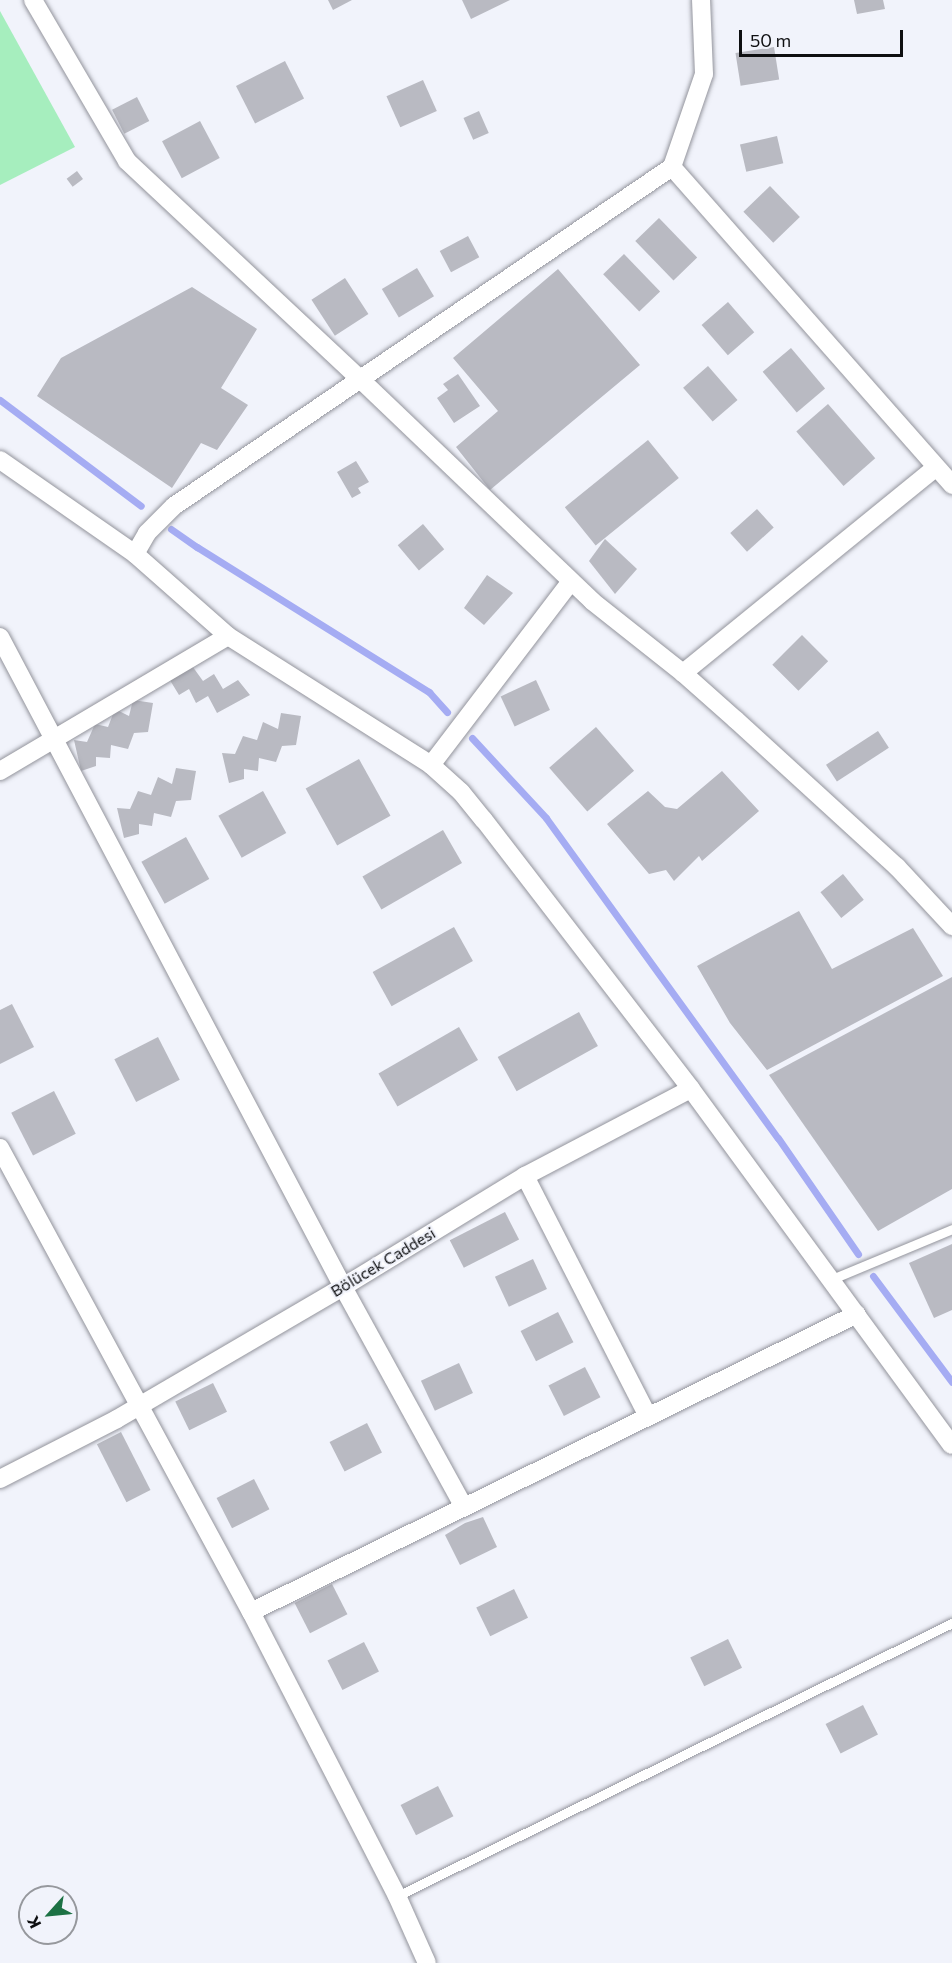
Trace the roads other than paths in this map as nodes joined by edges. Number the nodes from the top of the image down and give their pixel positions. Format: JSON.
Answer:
{"nodes":[{"id":1,"x":701,"y":0,"type":"edge"},
{"id":2,"x":39,"y":1,"type":"edge"},
{"id":3,"x":672,"y":167,"type":"junction"},
{"id":4,"x":360,"y":379,"type":"junction"},
{"id":5,"x":0,"y":460,"type":"edge"},
{"id":6,"x":935,"y":468,"type":"junction"},
{"id":7,"x":952,"y":485,"type":"edge"},
{"id":8,"x":135,"y":554,"type":"junction"},
{"id":9,"x":571,"y":581,"type":"junction"},
{"id":10,"x":228,"y":636,"type":"junction"},
{"id":11,"x":0,"y":637,"type":"edge"},
{"id":12,"x":683,"y":673,"type":"junction"},
{"id":13,"x":54,"y":740,"type":"junction"},
{"id":14,"x":431,"y":765,"type":"junction"},
{"id":15,"x":0,"y":771,"type":"edge"},
{"id":16,"x":952,"y":926,"type":"edge"},
{"id":17,"x":691,"y":1089,"type":"junction"},
{"id":18,"x":0,"y":1148,"type":"edge"},
{"id":19,"x":525,"y":1176,"type":"junction"},
{"id":20,"x":952,"y":1229,"type":"edge"},
{"id":21,"x":838,"y":1276,"type":"junction"},
{"id":22,"x":343,"y":1287,"type":"junction"},
{"id":23,"x":857,"y":1314,"type":"junction"},
{"id":24,"x":141,"y":1404,"type":"junction"},
{"id":25,"x":648,"y":1416,"type":"junction"},
{"id":26,"x":952,"y":1444,"type":"edge"},
{"id":27,"x":0,"y":1479,"type":"edge"},
{"id":28,"x":464,"y":1507,"type":"junction"},
{"id":29,"x":251,"y":1612,"type":"junction"},
{"id":30,"x":952,"y":1623,"type":"edge"},
{"id":31,"x":397,"y":1896,"type":"junction"},
{"id":32,"x":427,"y":1963,"type":"edge"}],
"edges":[{"from":1,"to":3,"type":"street"},
{"from":2,"to":4,"type":"street"},
{"from":3,"to":4,"type":"street"},
{"from":3,"to":6,"type":"street"},
{"from":4,"to":8,"type":"street"},
{"from":4,"to":9,"type":"street"},
{"from":5,"to":8,"type":"street"},
{"from":6,"to":7,"type":"street"},
{"from":6,"to":12,"type":"street"},
{"from":8,"to":10,"type":"street"},
{"from":9,"to":12,"type":"street"},
{"from":9,"to":14,"type":"street"},
{"from":10,"to":13,"type":"street"},
{"from":10,"to":14,"type":"street"},
{"from":11,"to":13,"type":"street"},
{"from":12,"to":16,"type":"street"},
{"from":13,"to":15,"type":"street"},
{"from":13,"to":22,"type":"street"},
{"from":14,"to":17,"type":"street"},
{"from":17,"to":19,"type":"street","name":"Bölücek Caddesi"},
{"from":17,"to":21,"type":"street"},
{"from":18,"to":24,"type":"street"},
{"from":19,"to":22,"type":"street","name":"Bölücek Caddesi"},
{"from":19,"to":25,"type":"street"},
{"from":20,"to":21,"type":"lane"},
{"from":21,"to":23,"type":"street"},
{"from":22,"to":24,"type":"street","name":"Bölücek Caddesi"},
{"from":22,"to":28,"type":"street"},
{"from":23,"to":25,"type":"street"},
{"from":23,"to":26,"type":"street"},
{"from":24,"to":27,"type":"street","name":"Bölücek Caddesi"},
{"from":24,"to":29,"type":"street"},
{"from":25,"to":28,"type":"street"},
{"from":28,"to":29,"type":"street"},
{"from":29,"to":31,"type":"street"},
{"from":30,"to":31,"type":"lane"},
{"from":31,"to":32,"type":"street"}]}
